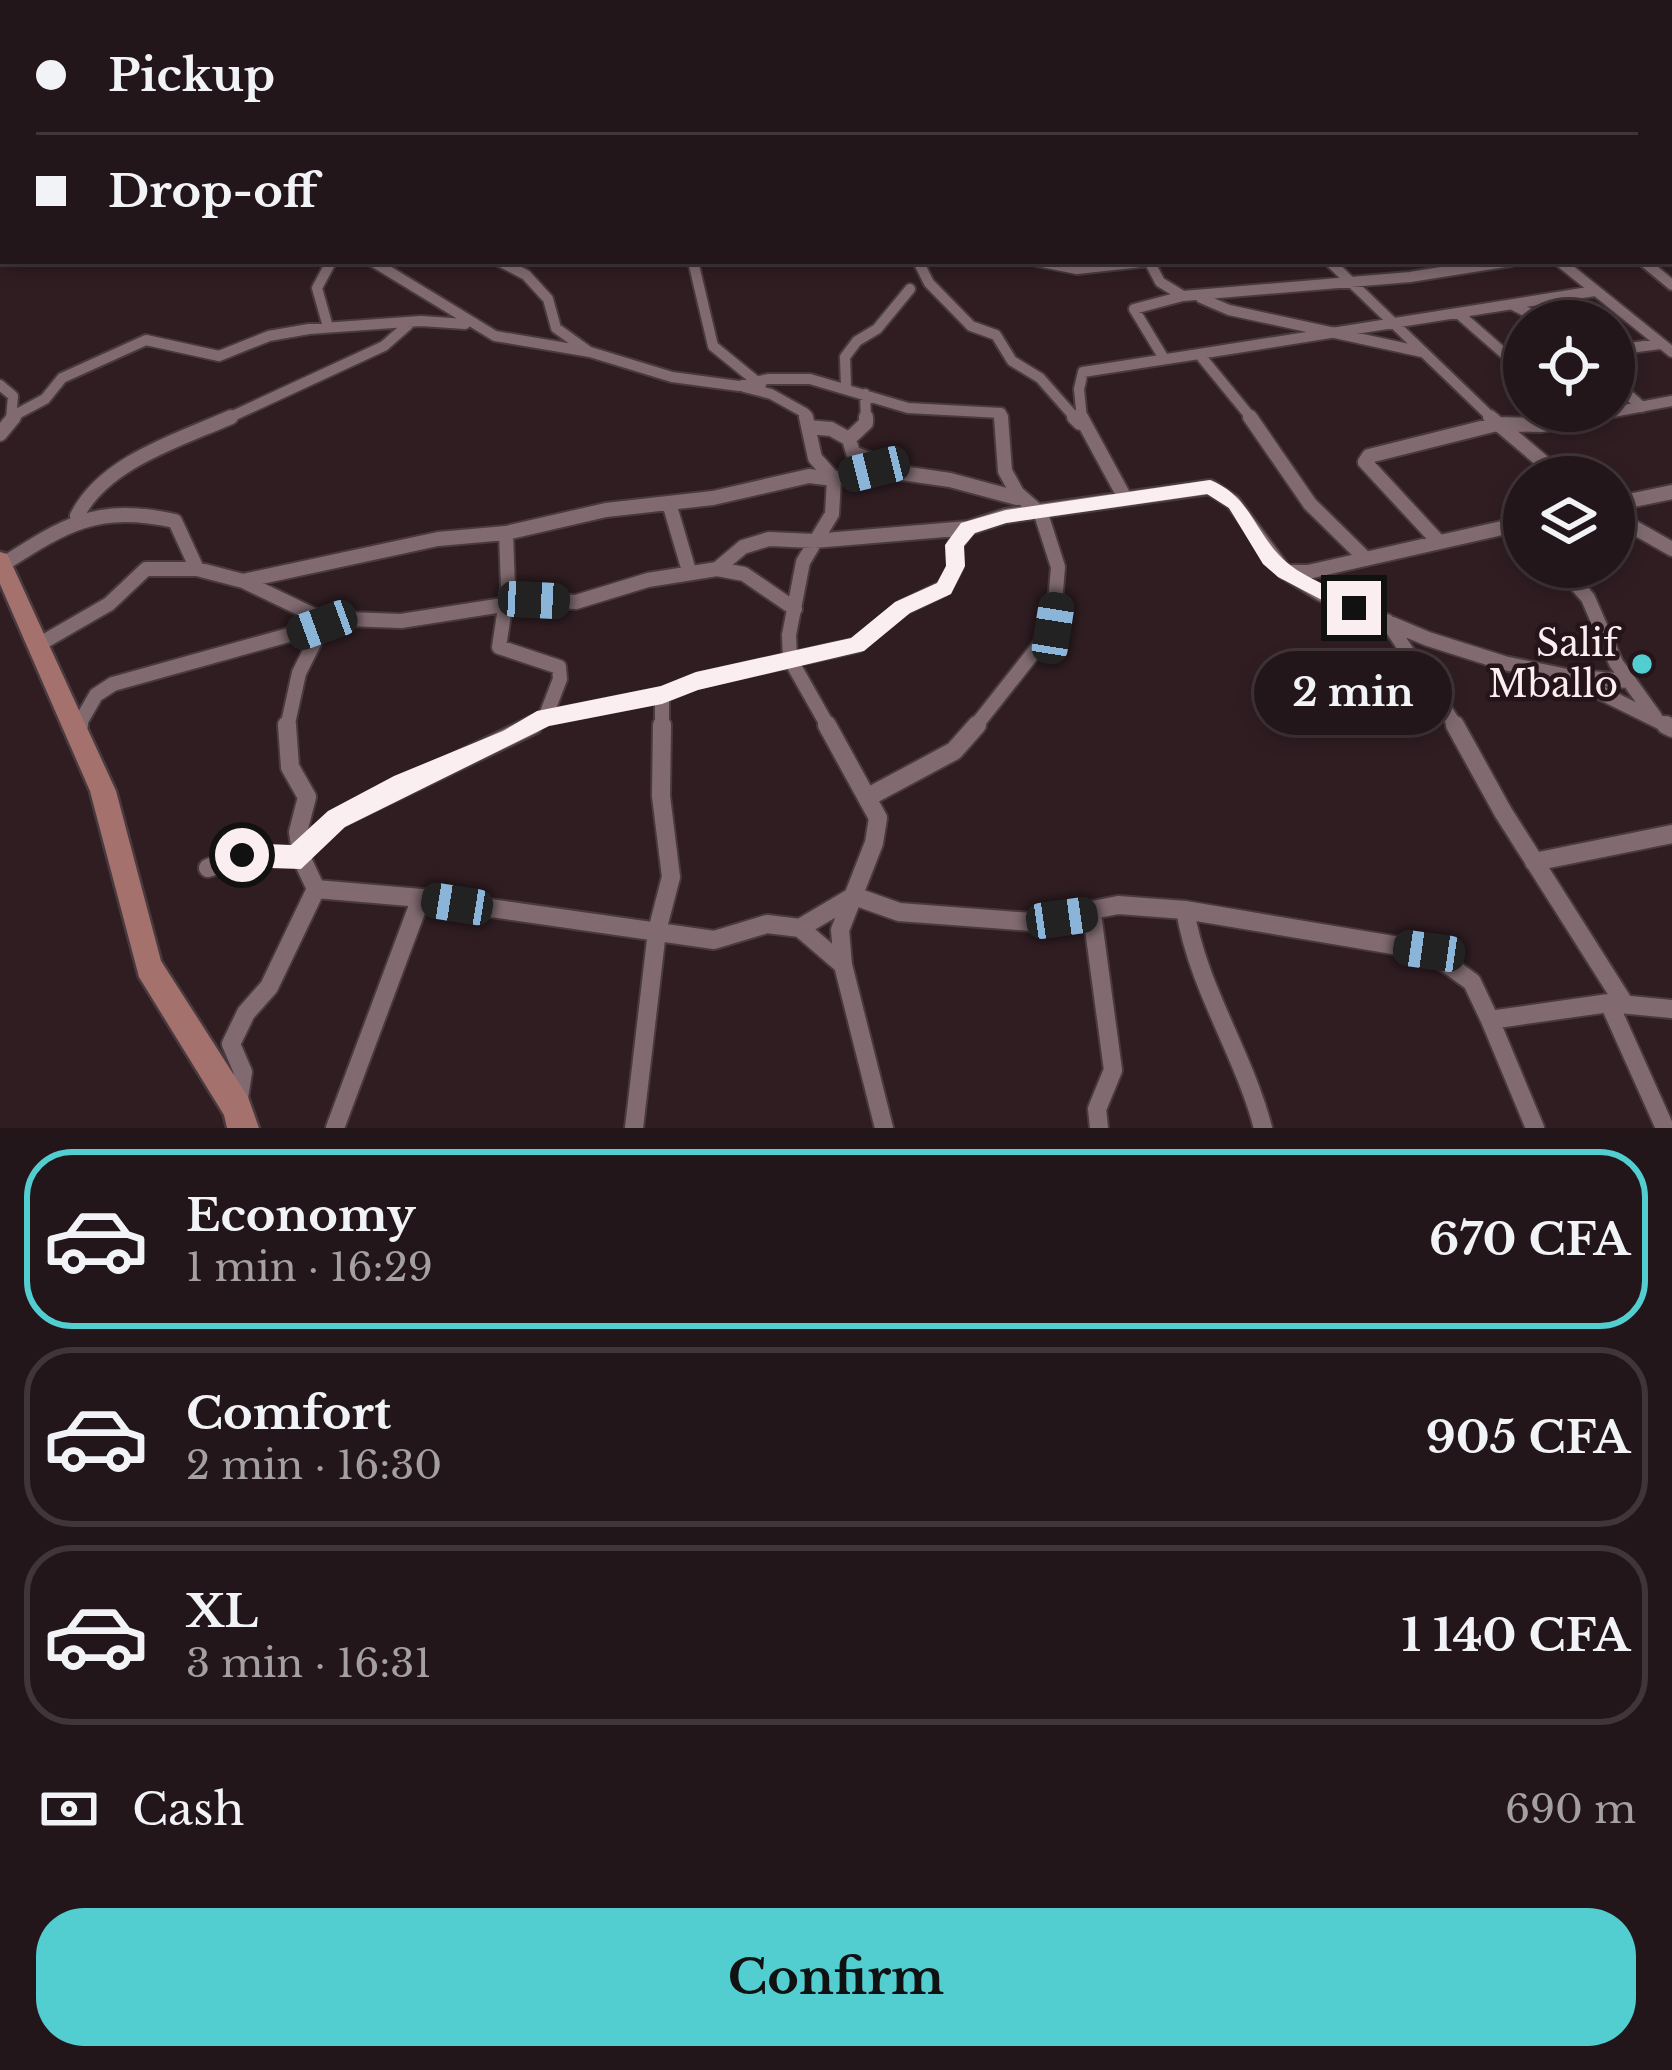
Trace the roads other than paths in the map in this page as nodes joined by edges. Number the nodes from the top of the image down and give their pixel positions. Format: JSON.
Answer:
{"nodes":[{"id":1,"x":330,"y":264,"type":"edge"},
{"id":2,"x":377,"y":264,"type":"edge"},
{"id":3,"x":505,"y":264,"type":"edge"},
{"id":4,"x":693,"y":264,"type":"edge"},
{"id":5,"x":919,"y":264,"type":"edge"},
{"id":6,"x":1042,"y":264,"type":"edge"},
{"id":7,"x":1114,"y":264,"type":"edge"},
{"id":8,"x":1151,"y":264,"type":"edge"},
{"id":9,"x":1333,"y":264,"type":"edge"},
{"id":10,"x":1409,"y":264,"type":"edge"},
{"id":11,"x":1493,"y":264,"type":"edge"},
{"id":12,"x":1563,"y":264,"type":"edge"},
{"id":13,"x":1646,"y":264,"type":"edge"},
{"id":14,"x":1409,"y":278,"type":"junction"},
{"id":15,"x":1351,"y":282,"type":"junction"},
{"id":16,"x":1672,"y":285,"type":"edge"},
{"id":17,"x":910,"y":289,"type":"dead end"},
{"id":18,"x":1595,"y":291,"type":"junction"},
{"id":19,"x":1190,"y":296,"type":"junction"},
{"id":20,"x":1538,"y":300,"type":"edge"},
{"id":21,"x":1503,"y":306,"type":"edge"},
{"id":22,"x":1459,"y":314,"type":"junction"},
{"id":23,"x":412,"y":322,"type":"junction"},
{"id":24,"x":1396,"y":323,"type":"junction"},
{"id":25,"x":470,"y":324,"type":"junction"},
{"id":26,"x":328,"y":327,"type":"junction"},
{"id":27,"x":1322,"y":331,"type":"junction"},
{"id":28,"x":1660,"y":344,"type":"junction"},
{"id":29,"x":1635,"y":347,"type":"edge"},
{"id":30,"x":590,"y":352,"type":"junction"},
{"id":31,"x":1422,"y":352,"type":"junction"},
{"id":32,"x":1672,"y":352,"type":"edge"},
{"id":33,"x":1199,"y":353,"type":"junction"},
{"id":34,"x":1503,"y":353,"type":"edge"},
{"id":35,"x":1162,"y":356,"type":"junction"},
{"id":36,"x":756,"y":382,"type":"junction"},
{"id":37,"x":0,"y":385,"type":"edge"},
{"id":38,"x":739,"y":386,"type":"junction"},
{"id":39,"x":847,"y":387,"type":"junction"},
{"id":40,"x":771,"y":394,"type":"junction"},
{"id":41,"x":865,"y":394,"type":"junction"},
{"id":42,"x":1635,"y":401,"type":"edge"},
{"id":43,"x":1672,"y":401,"type":"edge"},
{"id":44,"x":1642,"y":407,"type":"junction"},
{"id":45,"x":1635,"y":408,"type":"edge"},
{"id":46,"x":15,"y":415,"type":"junction"},
{"id":47,"x":1080,"y":423,"type":"junction"},
{"id":48,"x":1503,"y":423,"type":"edge"},
{"id":49,"x":1496,"y":424,"type":"junction"},
{"id":50,"x":808,"y":427,"type":"junction"},
{"id":51,"x":0,"y":434,"type":"edge"},
{"id":52,"x":849,"y":439,"type":"junction"},
{"id":53,"x":1535,"y":456,"type":"edge"},
{"id":54,"x":898,"y":470,"type":"junction"},
{"id":55,"x":834,"y":479,"type":"junction"},
{"id":56,"x":1672,"y":492,"type":"edge"},
{"id":57,"x":1125,"y":498,"type":"junction"},
{"id":58,"x":1017,"y":499,"type":"junction"},
{"id":59,"x":1635,"y":500,"type":"edge"},
{"id":60,"x":669,"y":503,"type":"junction"},
{"id":61,"x":1041,"y":514,"type":"junction"},
{"id":62,"x":76,"y":517,"type":"junction"},
{"id":63,"x":1503,"y":527,"type":"edge"},
{"id":64,"x":968,"y":528,"type":"junction"},
{"id":65,"x":1635,"y":528,"type":"edge"},
{"id":66,"x":506,"y":533,"type":"junction"},
{"id":67,"x":1438,"y":541,"type":"junction"},
{"id":68,"x":814,"y":542,"type":"junction"},
{"id":69,"x":1672,"y":549,"type":"edge"},
{"id":70,"x":1366,"y":559,"type":"junction"},
{"id":71,"x":1,"y":563,"type":"edge"},
{"id":72,"x":197,"y":569,"type":"junction"},
{"id":73,"x":717,"y":569,"type":"junction"},
{"id":74,"x":689,"y":571,"type":"junction"},
{"id":75,"x":1285,"y":572,"type":"junction"},
{"id":76,"x":243,"y":581,"type":"junction"},
{"id":77,"x":1579,"y":588,"type":"edge"},
{"id":78,"x":503,"y":604,"type":"junction"},
{"id":79,"x":795,"y":609,"type":"junction"},
{"id":80,"x":1387,"y":621,"type":"junction"},
{"id":81,"x":321,"y":622,"type":"junction"},
{"id":82,"x":38,"y":645,"type":"junction"},
{"id":83,"x":790,"y":659,"type":"junction"},
{"id":84,"x":1567,"y":676,"type":"junction"},
{"id":85,"x":1628,"y":681,"type":"junction"},
{"id":86,"x":662,"y":695,"type":"junction"},
{"id":87,"x":544,"y":718,"type":"junction"},
{"id":88,"x":1665,"y":724,"type":"edge"},
{"id":89,"x":76,"y":730,"type":"junction"},
{"id":90,"x":870,"y":796,"type":"junction"},
{"id":91,"x":1672,"y":834,"type":"edge"},
{"id":92,"x":301,"y":853,"type":"junction"},
{"id":93,"x":1534,"y":862,"type":"junction"},
{"id":94,"x":208,"y":868,"type":"dead end"},
{"id":95,"x":316,"y":889,"type":"junction"},
{"id":96,"x":854,"y":896,"type":"junction"},
{"id":97,"x":422,"y":898,"type":"junction"},
{"id":98,"x":1185,"y":910,"type":"junction"},
{"id":99,"x":1092,"y":914,"type":"junction"},
{"id":100,"x":800,"y":928,"type":"junction"},
{"id":101,"x":657,"y":931,"type":"junction"},
{"id":102,"x":843,"y":964,"type":"junction"},
{"id":103,"x":1616,"y":1003,"type":"junction"},
{"id":104,"x":1672,"y":1009,"type":"edge"},
{"id":105,"x":1490,"y":1020,"type":"junction"},
{"id":106,"x":240,"y":1118,"type":"edge"},
{"id":107,"x":335,"y":1128,"type":"edge"},
{"id":108,"x":634,"y":1128,"type":"edge"},
{"id":109,"x":884,"y":1128,"type":"edge"},
{"id":110,"x":1100,"y":1128,"type":"edge"},
{"id":111,"x":1264,"y":1128,"type":"edge"},
{"id":112,"x":1535,"y":1128,"type":"edge"},
{"id":113,"x":1665,"y":1128,"type":"edge"}],
"edges":[{"from":1,"to":26,"type":"street"},
{"from":2,"to":25,"type":"street"},
{"from":3,"to":30,"type":"street"},
{"from":4,"to":36,"type":"street"},
{"from":5,"to":47,"type":"street"},
{"from":6,"to":7,"type":"street"},
{"from":8,"to":19,"type":"street"},
{"from":9,"to":15,"type":"street"},
{"from":10,"to":14,"type":"street"},
{"from":11,"to":14,"type":"street"},
{"from":12,"to":18,"type":"street"},
{"from":13,"to":16,"type":"street"},
{"from":14,"to":15,"type":"street"},
{"from":15,"to":19,"type":"street"},
{"from":15,"to":24,"type":"street"},
{"from":17,"to":39,"type":"street"},
{"from":18,"to":20,"type":"street"},
{"from":18,"to":28,"type":"street"},
{"from":19,"to":27,"type":"street"},
{"from":19,"to":35,"type":"street"},
{"from":21,"to":22,"type":"street"},
{"from":22,"to":24,"type":"street"},
{"from":22,"to":34,"type":"street"},
{"from":23,"to":25,"type":"street"},
{"from":23,"to":26,"type":"street"},
{"from":23,"to":62,"type":"street"},
{"from":24,"to":27,"type":"street"},
{"from":24,"to":31,"type":"street"},
{"from":25,"to":30,"type":"street"},
{"from":26,"to":46,"type":"street"},
{"from":27,"to":31,"type":"street"},
{"from":27,"to":33,"type":"street"},
{"from":28,"to":29,"type":"street"},
{"from":28,"to":32,"type":"street"},
{"from":30,"to":38,"type":"street"},
{"from":31,"to":49,"type":"street"},
{"from":33,"to":35,"type":"street"},
{"from":33,"to":70,"type":"street"},
{"from":35,"to":47,"type":"street"},
{"from":36,"to":38,"type":"street"},
{"from":36,"to":39,"type":"street"},
{"from":36,"to":40,"type":"street"},
{"from":37,"to":46,"type":"street"},
{"from":38,"to":40,"type":"street"},
{"from":39,"to":41,"type":"street"},
{"from":40,"to":50,"type":"street"},
{"from":41,"to":52,"type":"street"},
{"from":41,"to":58,"type":"street"},
{"from":42,"to":44,"type":"street"},
{"from":43,"to":44,"type":"street"},
{"from":44,"to":45,"type":"street"},
{"from":46,"to":51,"type":"street"},
{"from":47,"to":57,"type":"street"},
{"from":48,"to":49,"type":"street"},
{"from":49,"to":53,"type":"street"},
{"from":49,"to":67,"type":"street"},
{"from":50,"to":52,"type":"street"},
{"from":50,"to":55,"type":"street"},
{"from":52,"to":54,"type":"street"},
{"from":54,"to":55,"type":"street"},
{"from":54,"to":58,"type":"street"},
{"from":55,"to":60,"type":"street"},
{"from":55,"to":68,"type":"street"},
{"from":56,"to":59,"type":"street"},
{"from":57,"to":61,"type":"street"},
{"from":57,"to":75,"type":"street"},
{"from":58,"to":61,"type":"street"},
{"from":60,"to":66,"type":"street"},
{"from":60,"to":74,"type":"street"},
{"from":61,"to":64,"type":"street"},
{"from":61,"to":90,"type":"street"},
{"from":62,"to":71,"type":"street"},
{"from":62,"to":72,"type":"street"},
{"from":63,"to":67,"type":"street"},
{"from":64,"to":68,"type":"street"},
{"from":64,"to":83,"type":"street"},
{"from":65,"to":69,"type":"street"},
{"from":66,"to":76,"type":"street"},
{"from":66,"to":78,"type":"street"},
{"from":67,"to":70,"type":"street"},
{"from":68,"to":73,"type":"street"},
{"from":68,"to":79,"type":"street"},
{"from":70,"to":75,"type":"street"},
{"from":71,"to":82,"type":"main road"},
{"from":72,"to":76,"type":"street"},
{"from":72,"to":82,"type":"street"},
{"from":73,"to":74,"type":"street"},
{"from":73,"to":79,"type":"street"},
{"from":74,"to":78,"type":"street"},
{"from":75,"to":80,"type":"street"},
{"from":76,"to":81,"type":"street"},
{"from":77,"to":85,"type":"street"},
{"from":78,"to":81,"type":"street"},
{"from":78,"to":87,"type":"street"},
{"from":79,"to":83,"type":"street"},
{"from":80,"to":84,"type":"street"},
{"from":80,"to":93,"type":"street"},
{"from":81,"to":89,"type":"street"},
{"from":81,"to":92,"type":"street"},
{"from":82,"to":89,"type":"main road"},
{"from":83,"to":86,"type":"street"},
{"from":83,"to":90,"type":"street"},
{"from":84,"to":85,"type":"street"},
{"from":84,"to":88,"type":"street"},
{"from":85,"to":88,"type":"street"},
{"from":86,"to":87,"type":"street"},
{"from":86,"to":101,"type":"street"},
{"from":87,"to":92,"type":"street"},
{"from":89,"to":106,"type":"main road"},
{"from":90,"to":96,"type":"street"},
{"from":91,"to":93,"type":"street"},
{"from":92,"to":94,"type":"street"},
{"from":92,"to":95,"type":"street"},
{"from":93,"to":103,"type":"street"},
{"from":95,"to":97,"type":"street"},
{"from":95,"to":106,"type":"street"},
{"from":96,"to":99,"type":"street"},
{"from":96,"to":100,"type":"street"},
{"from":96,"to":102,"type":"street"},
{"from":97,"to":101,"type":"street"},
{"from":97,"to":107,"type":"street"},
{"from":98,"to":99,"type":"street"},
{"from":98,"to":105,"type":"street"},
{"from":98,"to":111,"type":"street"},
{"from":99,"to":110,"type":"street"},
{"from":100,"to":101,"type":"street"},
{"from":100,"to":102,"type":"street"},
{"from":101,"to":108,"type":"street"},
{"from":102,"to":109,"type":"street"},
{"from":103,"to":104,"type":"street"},
{"from":103,"to":105,"type":"street"},
{"from":103,"to":113,"type":"street"},
{"from":105,"to":112,"type":"street"}]}
